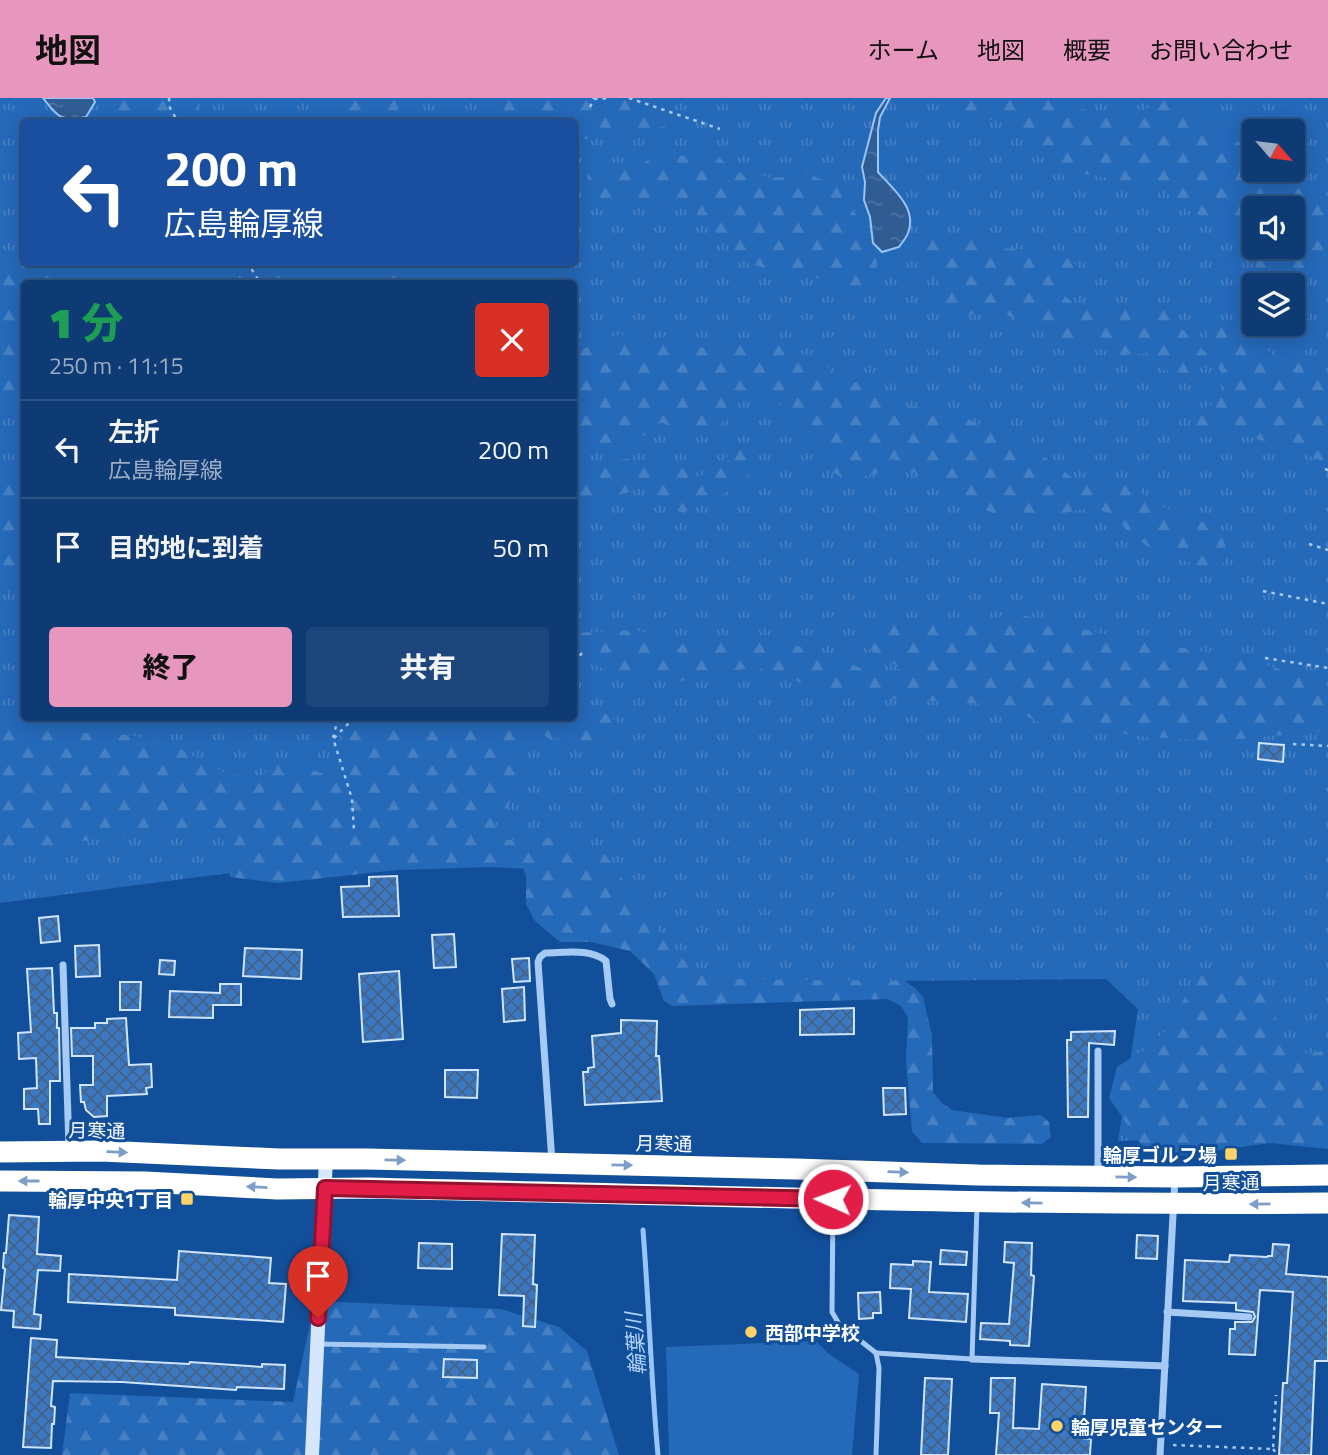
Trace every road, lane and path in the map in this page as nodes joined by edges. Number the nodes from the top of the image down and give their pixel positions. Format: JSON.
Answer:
{"nodes":[{"id":1,"x":169,"y":98,"type":"edge"},
{"id":2,"x":594,"y":98,"type":"edge"},
{"id":3,"x":608,"y":98,"type":"edge"},
{"id":4,"x":629,"y":98,"type":"edge"},
{"id":5,"x":590,"y":107,"type":"dead end"},
{"id":6,"x":176,"y":119,"type":"edge"},
{"id":7,"x":720,"y":129,"type":"dead end"},
{"id":8,"x":1309,"y":544,"type":"dead end"},
{"id":9,"x":1328,"y":550,"type":"edge"},
{"id":10,"x":1263,"y":591,"type":"dead end"},
{"id":11,"x":1328,"y":604,"type":"edge"},
{"id":12,"x":584,"y":651,"type":"dead end"},
{"id":13,"x":1265,"y":658,"type":"dead end"},
{"id":14,"x":577,"y":659,"type":"edge"},
{"id":15,"x":1328,"y":668,"type":"edge"},
{"id":16,"x":337,"y":721,"type":"edge"},
{"id":17,"x":351,"y":721,"type":"edge"},
{"id":18,"x":333,"y":738,"type":"junction"},
{"id":19,"x":1293,"y":744,"type":"dead end"},
{"id":20,"x":1328,"y":746,"type":"edge"},
{"id":21,"x":354,"y":830,"type":"dead end"},
{"id":22,"x":63,"y":965,"type":"dead end"},
{"id":23,"x":612,"y":1004,"type":"dead end"},
{"id":24,"x":1098,"y":1051,"type":"dead end"},
{"id":25,"x":0,"y":1152,"type":"edge"},
{"id":26,"x":69,"y":1152,"type":"junction"},
{"id":27,"x":326,"y":1159,"type":"junction"},
{"id":28,"x":552,"y":1163,"type":"junction"},
{"id":29,"x":978,"y":1175,"type":"junction"},
{"id":30,"x":1328,"y":1175,"type":"edge"},
{"id":31,"x":1098,"y":1177,"type":"junction"},
{"id":32,"x":1175,"y":1177,"type":"junction"},
{"id":33,"x":0,"y":1181,"type":"edge"},
{"id":34,"x":833,"y":1184,"type":"junction"},
{"id":35,"x":325,"y":1188,"type":"junction"},
{"id":36,"x":977,"y":1202,"type":"junction"},
{"id":37,"x":1328,"y":1203,"type":"edge"},
{"id":38,"x":1174,"y":1205,"type":"junction"},
{"id":39,"x":1167,"y":1311,"type":"junction"},
{"id":40,"x":1249,"y":1317,"type":"dead end"},
{"id":41,"x":317,"y":1344,"type":"junction"},
{"id":42,"x":484,"y":1348,"type":"dead end"},
{"id":43,"x":876,"y":1353,"type":"junction"},
{"id":44,"x":972,"y":1359,"type":"junction"},
{"id":45,"x":1166,"y":1366,"type":"junction"},
{"id":46,"x":1276,"y":1395,"type":"dead end"},
{"id":47,"x":1161,"y":1445,"type":"junction"},
{"id":48,"x":1273,"y":1449,"type":"junction"},
{"id":49,"x":312,"y":1455,"type":"edge"},
{"id":50,"x":876,"y":1455,"type":"edge"},
{"id":51,"x":1160,"y":1455,"type":"edge"},
{"id":52,"x":1278,"y":1455,"type":"edge"}],
"edges":[{"from":1,"to":6,"type":"path"},
{"from":2,"to":3,"type":"path"},
{"from":2,"to":5,"type":"path"},
{"from":4,"to":7,"type":"path"},
{"from":8,"to":9,"type":"path"},
{"from":10,"to":11,"type":"path"},
{"from":12,"to":14,"type":"path"},
{"from":13,"to":15,"type":"path"},
{"from":16,"to":18,"type":"path"},
{"from":17,"to":18,"type":"path"},
{"from":18,"to":21,"type":"path"},
{"from":19,"to":20,"type":"path"},
{"from":22,"to":26,"type":"street"},
{"from":23,"to":28,"type":"street"},
{"from":24,"to":31,"type":"street"},
{"from":25,"to":26,"type":"highway","name":"月寒通"},
{"from":26,"to":27,"type":"highway","name":"月寒通","one_way":true},
{"from":27,"to":28,"type":"highway","name":"月寒通","one_way":true},
{"from":27,"to":35,"type":"street"},
{"from":28,"to":34,"type":"highway","name":"月寒通","one_way":true},
{"from":29,"to":31,"type":"highway","name":"月寒通"},
{"from":34,"to":29,"type":"highway","name":"月寒通","one_way":true},
{"from":29,"to":36,"type":"lane"},
{"from":30,"to":32,"type":"highway","name":"月寒通"},
{"from":31,"to":32,"type":"highway","name":"月寒通","one_way":true},
{"from":32,"to":38,"type":"street"},
{"from":35,"to":33,"type":"highway","name":"月寒通","one_way":true},
{"from":34,"to":35,"type":"highway","name":"月寒通"},
{"from":34,"to":36,"type":"highway","name":"月寒通"},
{"from":34,"to":43,"type":"lane"},
{"from":35,"to":41,"type":"street"},
{"from":38,"to":36,"type":"highway","name":"月寒通","one_way":true},
{"from":36,"to":44,"type":"lane"},
{"from":37,"to":38,"type":"highway","name":"月寒通","one_way":true},
{"from":38,"to":39,"type":"street"},
{"from":39,"to":40,"type":"street"},
{"from":39,"to":45,"type":"street"},
{"from":41,"to":42,"type":"lane"},
{"from":41,"to":49,"type":"street"},
{"from":43,"to":44,"type":"lane"},
{"from":43,"to":50,"type":"lane"},
{"from":44,"to":45,"type":"street"},
{"from":45,"to":47,"type":"street"},
{"from":46,"to":48,"type":"path"},
{"from":47,"to":48,"type":"path"},
{"from":47,"to":51,"type":"street"},
{"from":48,"to":52,"type":"path"}]}
